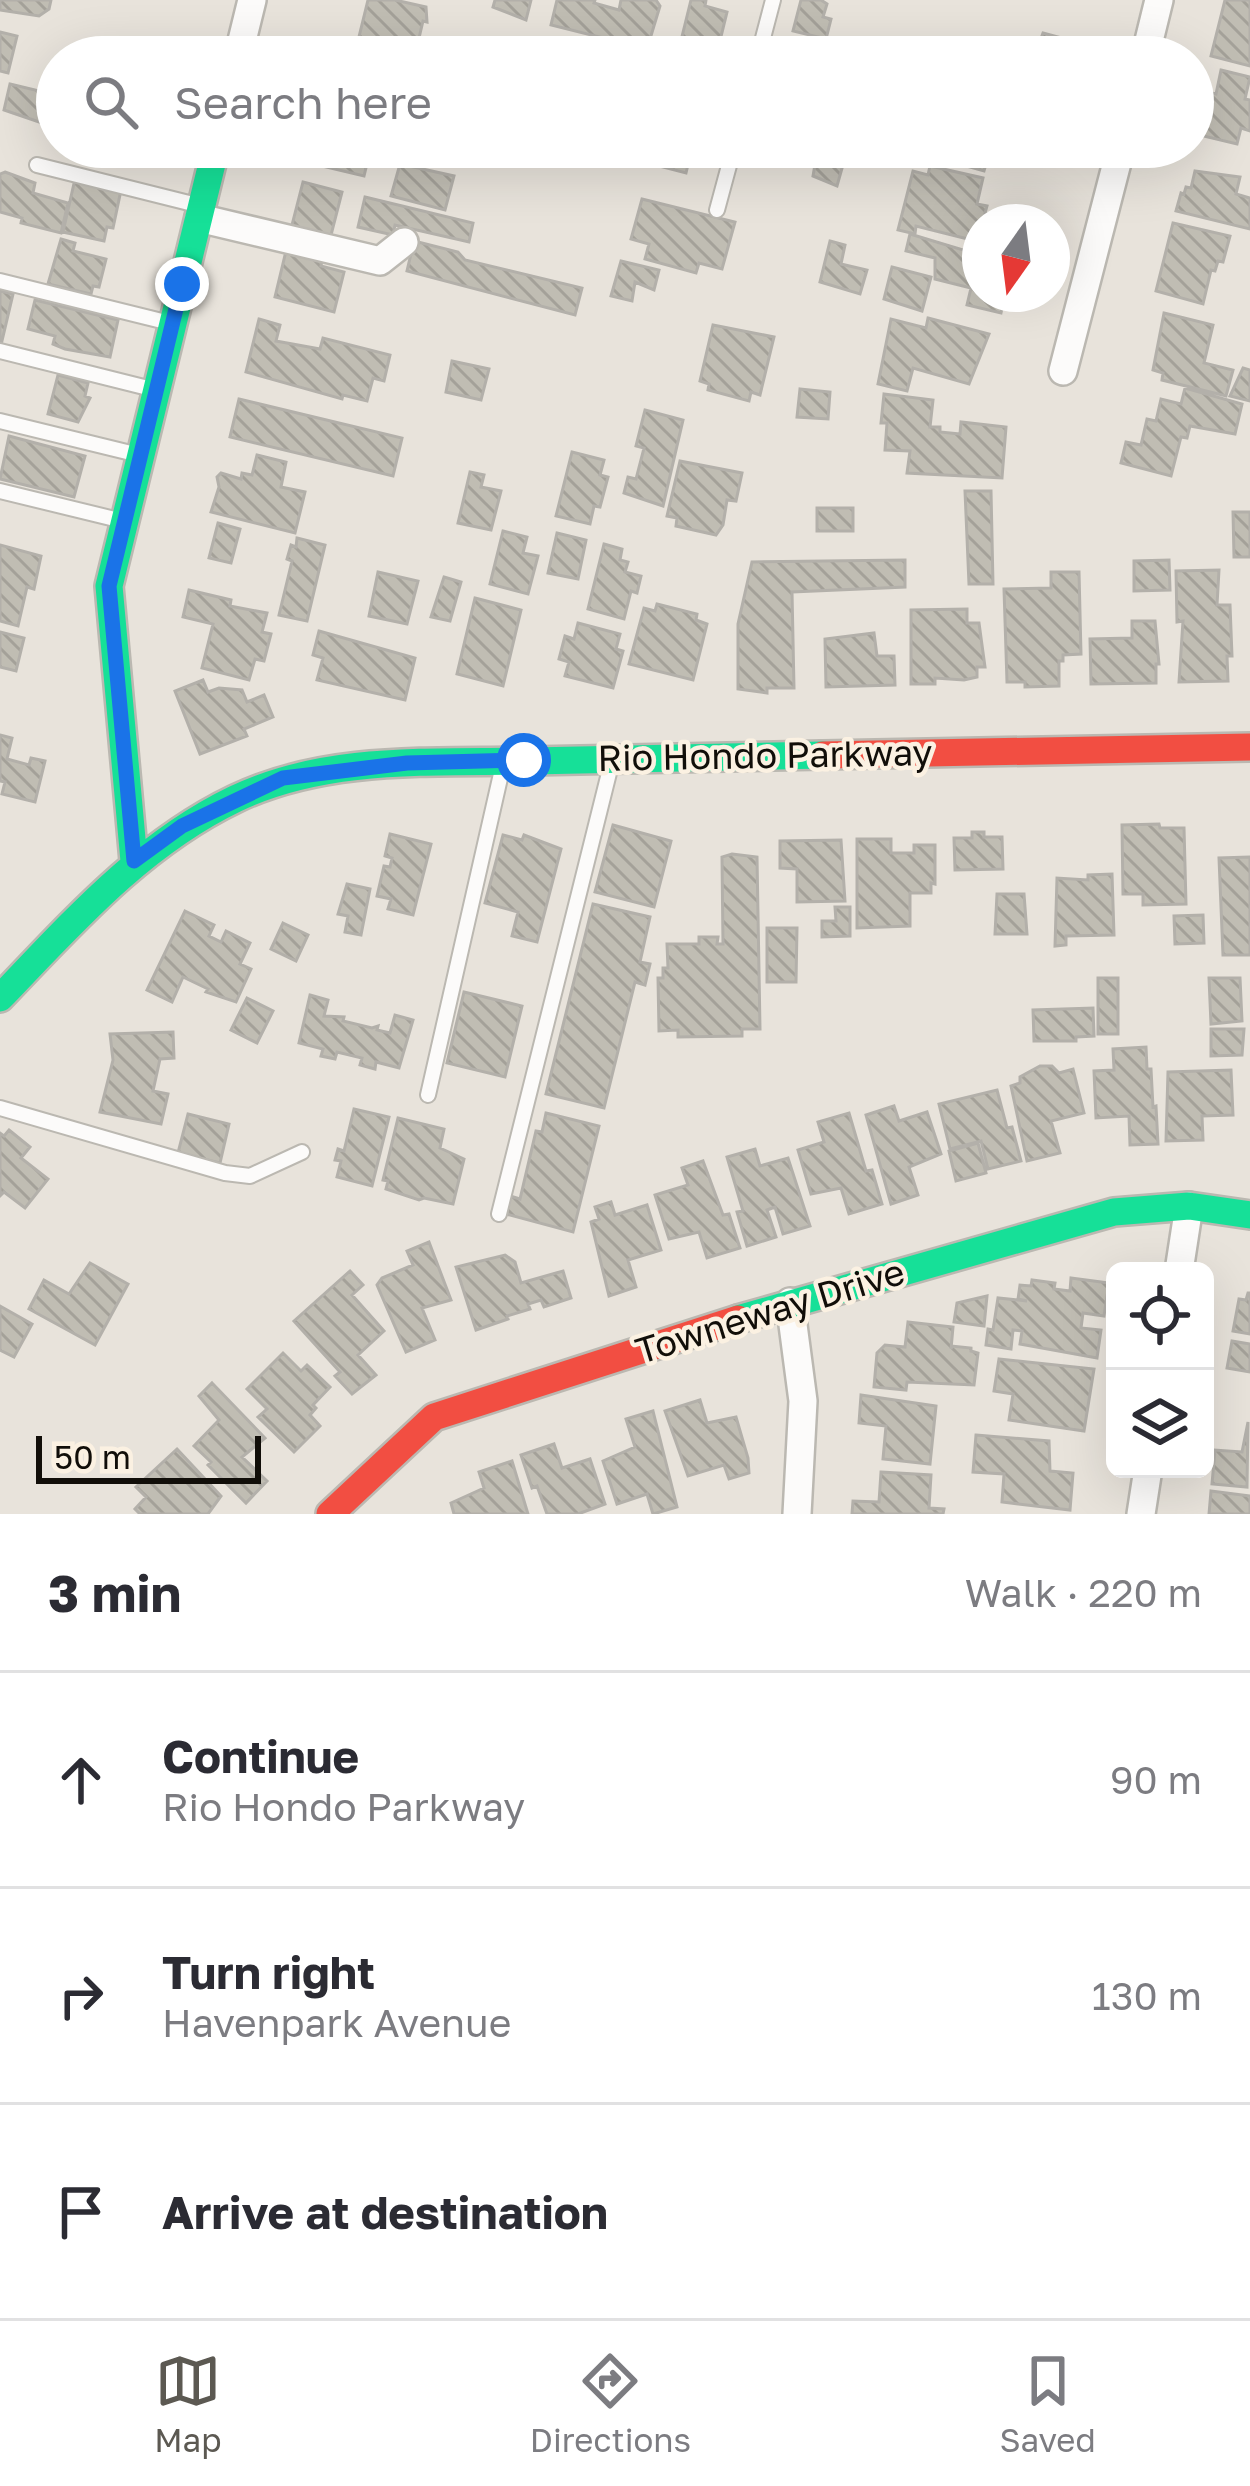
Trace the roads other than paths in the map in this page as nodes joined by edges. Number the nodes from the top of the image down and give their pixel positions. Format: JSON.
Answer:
{"nodes":[{"id":1,"x":252,"y":0,"type":"edge"},
{"id":2,"x":773,"y":0,"type":"edge"},
{"id":3,"x":1159,"y":0,"type":"edge"},
{"id":4,"x":243,"y":36,"type":"edge"},
{"id":5,"x":764,"y":36,"type":"edge"},
{"id":6,"x":1150,"y":36,"type":"edge"},
{"id":7,"x":47,"y":168,"type":"edge"},
{"id":8,"x":211,"y":168,"type":"edge"},
{"id":9,"x":728,"y":168,"type":"edge"},
{"id":10,"x":1116,"y":168,"type":"edge"},
{"id":11,"x":717,"y":210,"type":"dead end"},
{"id":12,"x":200,"y":212,"type":"junction"},
{"id":13,"x":404,"y":242,"type":"dead end"},
{"id":14,"x":0,"y":281,"type":"edge"},
{"id":15,"x":172,"y":324,"type":"junction"},
{"id":16,"x":0,"y":351,"type":"edge"},
{"id":17,"x":1064,"y":371,"type":"dead end"},
{"id":18,"x":156,"y":391,"type":"junction"},
{"id":19,"x":0,"y":421,"type":"edge"},
{"id":20,"x":141,"y":455,"type":"junction"},
{"id":21,"x":0,"y":491,"type":"edge"},
{"id":22,"x":124,"y":522,"type":"junction"},
{"id":23,"x":1247,"y":743,"type":"edge"},
{"id":24,"x":613,"y":757,"type":"junction"},
{"id":25,"x":504,"y":760,"type":"junction"},
{"id":26,"x":134,"y":861,"type":"junction"},
{"id":27,"x":0,"y":998,"type":"edge"},
{"id":28,"x":428,"y":1095,"type":"dead end"},
{"id":29,"x":0,"y":1108,"type":"edge"},
{"id":30,"x":302,"y":1152,"type":"dead end"},
{"id":31,"x":1189,"y":1206,"type":"junction"},
{"id":32,"x":499,"y":1214,"type":"dead end"},
{"id":33,"x":1250,"y":1215,"type":"edge"},
{"id":34,"x":1180,"y":1262,"type":"edge"},
{"id":35,"x":790,"y":1302,"type":"junction"},
{"id":36,"x":1147,"y":1478,"type":"edge"},
{"id":37,"x":330,"y":1514,"type":"edge"},
{"id":38,"x":797,"y":1514,"type":"edge"},
{"id":39,"x":1141,"y":1514,"type":"edge"}],
"edges":[{"from":1,"to":4,"type":"street"},
{"from":2,"to":5,"type":"lane"},
{"from":3,"to":6,"type":"street"},
{"from":7,"to":12,"type":"lane"},
{"from":8,"to":12,"type":"street"},
{"from":9,"to":11,"type":"lane"},
{"from":10,"to":17,"type":"street"},
{"from":12,"to":13,"type":"street"},
{"from":12,"to":15,"type":"street"},
{"from":14,"to":15,"type":"lane"},
{"from":15,"to":18,"type":"street"},
{"from":16,"to":18,"type":"lane"},
{"from":18,"to":20,"type":"street"},
{"from":19,"to":20,"type":"lane"},
{"from":20,"to":22,"type":"street"},
{"from":21,"to":22,"type":"lane"},
{"from":22,"to":26,"type":"street"},
{"from":23,"to":24,"type":"street","name":"Rio Hondo Parkway"},
{"from":24,"to":25,"type":"street","name":"Rio Hondo Parkway"},
{"from":24,"to":32,"type":"lane"},
{"from":25,"to":26,"type":"street","name":"Rio Hondo Parkway"},
{"from":25,"to":28,"type":"lane"},
{"from":26,"to":27,"type":"street","name":"Rio Hondo Parkway"},
{"from":29,"to":30,"type":"lane"},
{"from":31,"to":33,"type":"street","name":"Towneway Drive"},
{"from":31,"to":34,"type":"street"},
{"from":31,"to":35,"type":"street","name":"Towneway Drive"},
{"from":35,"to":37,"type":"street","name":"Towneway Drive"},
{"from":35,"to":38,"type":"street"},
{"from":36,"to":39,"type":"street"}]}
